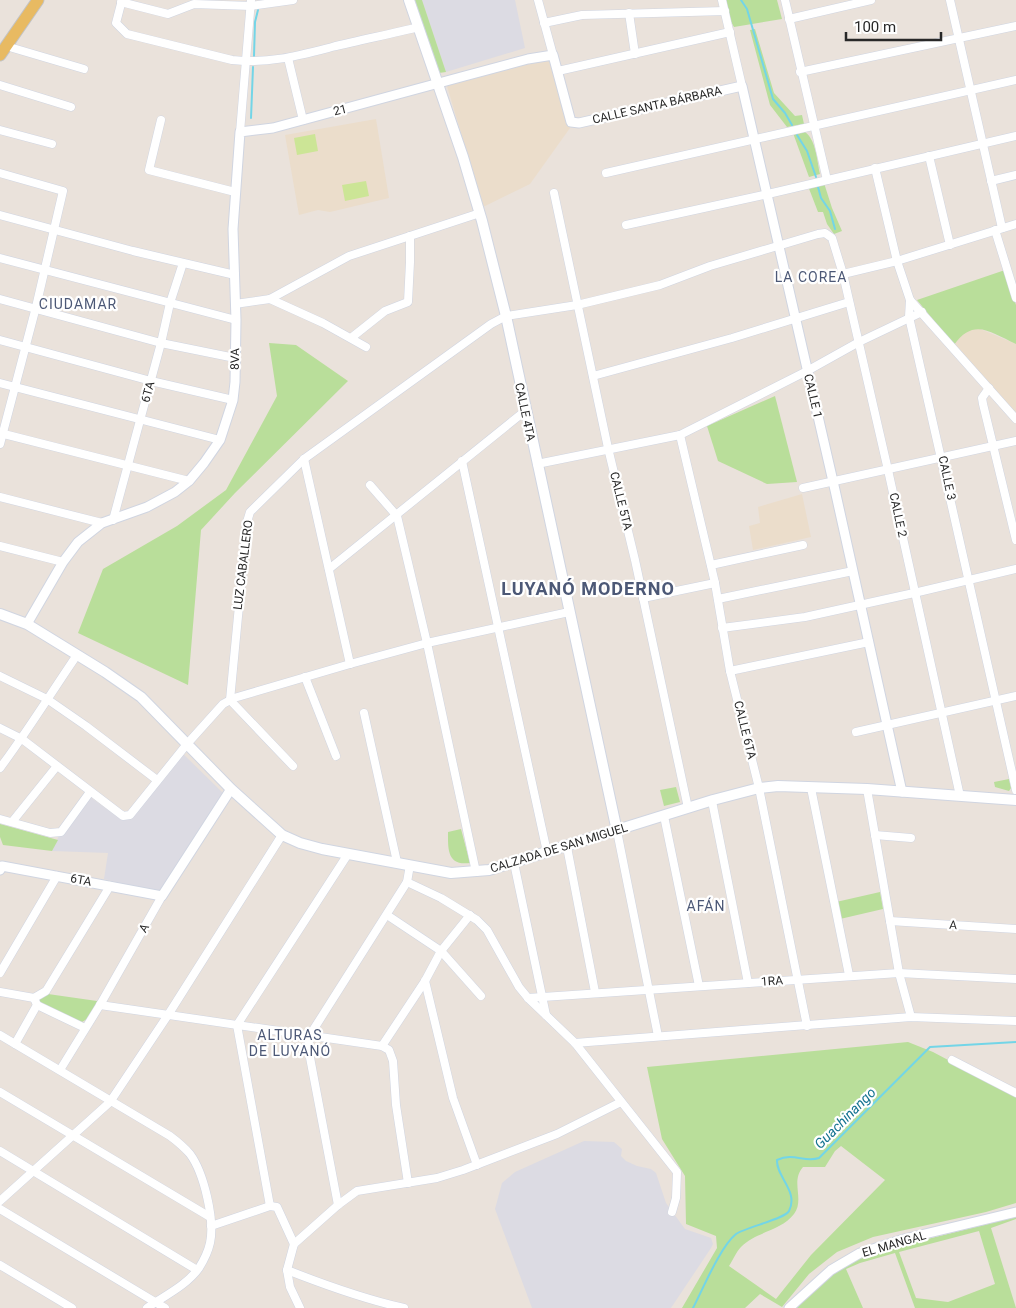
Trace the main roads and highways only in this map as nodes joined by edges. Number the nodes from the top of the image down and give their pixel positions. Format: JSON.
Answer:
{"nodes":[{"id":1,"x":38,"y":0,"type":"edge"},
{"id":2,"x":409,"y":0,"type":"edge"},
{"id":3,"x":3,"y":51,"type":"edge"},
{"id":4,"x":0,"y":614,"type":"edge"},
{"id":5,"x":1015,"y":799,"type":"edge"},
{"id":6,"x":617,"y":831,"type":"junction"}],
"edges":[{"from":1,"to":3,"type":"main road"},
{"from":2,"to":6,"type":"main road","name":"CALLE 4TA"},
{"from":4,"to":6,"type":"main road","name":"CALZADA DE SAN MIGUEL"},
{"from":5,"to":6,"type":"main road","name":"CALZADA DE SAN MIGUEL"}]}
